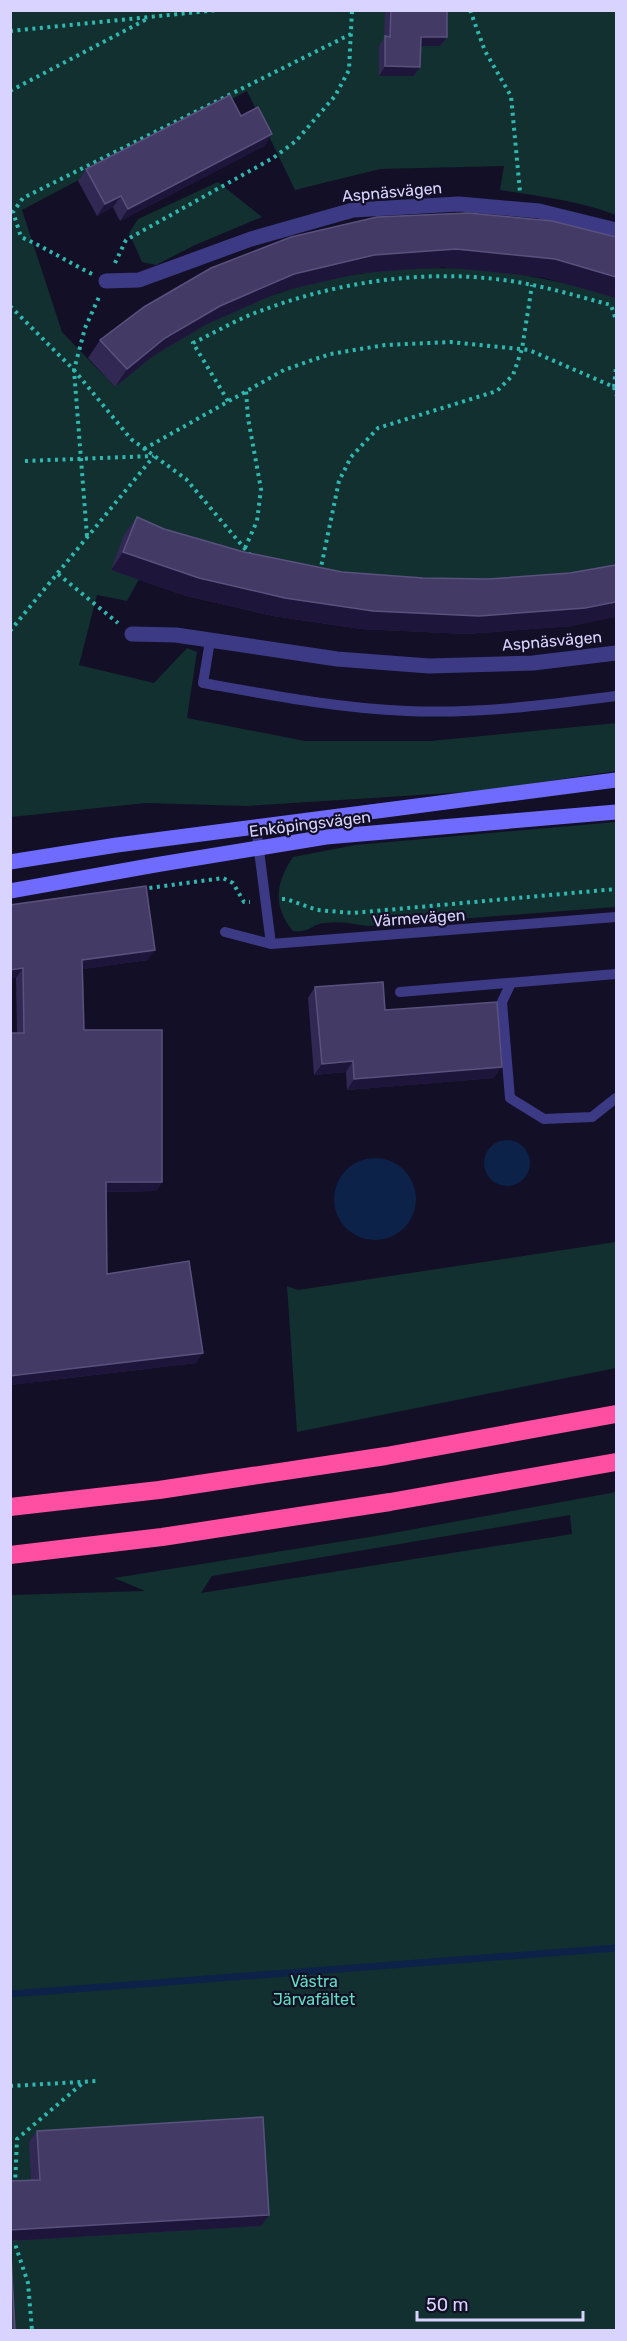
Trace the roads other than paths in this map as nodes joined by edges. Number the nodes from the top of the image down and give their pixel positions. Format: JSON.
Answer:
{"nodes":[{"id":1,"x":616,"y":230,"type":"edge"},
{"id":2,"x":106,"y":281,"type":"road end"},
{"id":3,"x":132,"y":634,"type":"road end"},
{"id":4,"x":210,"y":641,"type":"junction"},
{"id":5,"x":616,"y":653,"type":"edge"},
{"id":6,"x":616,"y":696,"type":"edge"},
{"id":7,"x":616,"y":780,"type":"edge"},
{"id":8,"x":616,"y":812,"type":"edge"},
{"id":9,"x":256,"y":828,"type":"junction"},
{"id":10,"x":117,"y":845,"type":"junction"},
{"id":11,"x":259,"y":848,"type":"junction"},
{"id":12,"x":10,"y":852,"type":"edge"},
{"id":13,"x":10,"y":862,"type":"edge"},
{"id":14,"x":10,"y":891,"type":"edge"},
{"id":15,"x":616,"y":917,"type":"edge"},
{"id":16,"x":225,"y":932,"type":"dead end"},
{"id":17,"x":271,"y":944,"type":"junction"},
{"id":18,"x":616,"y":974,"type":"edge"},
{"id":19,"x":511,"y":983,"type":"junction"},
{"id":20,"x":400,"y":992,"type":"dead end"},
{"id":21,"x":616,"y":1098,"type":"edge"},
{"id":22,"x":616,"y":1414,"type":"edge"},
{"id":23,"x":616,"y":1462,"type":"edge"},
{"id":24,"x":10,"y":1507,"type":"edge"},
{"id":25,"x":10,"y":1555,"type":"edge"}],
"edges":[{"from":1,"to":2,"type":"street","name":"Aspnäsvägen"},
{"from":3,"to":4,"type":"street","name":"Aspnäsvägen"},
{"from":4,"to":5,"type":"street","name":"Aspnäsvägen"},
{"from":4,"to":6,"type":"lane"},
{"from":7,"to":9,"type":"street","name":"Enköpingsvägen"},
{"from":8,"to":11,"type":"street","name":"Enköpingsvägen"},
{"from":9,"to":10,"type":"street","name":"Enköpingsvägen"},
{"from":9,"to":11,"type":"lane"},
{"from":10,"to":12,"type":"street"},
{"from":10,"to":13,"type":"street","name":"Enköpingsvägen"},
{"from":11,"to":14,"type":"street","name":"Enköpingsvägen"},
{"from":11,"to":17,"type":"lane"},
{"from":15,"to":17,"type":"lane","name":"Värmevägen"},
{"from":16,"to":17,"type":"lane","name":"Värmevägen"},
{"from":18,"to":19,"type":"lane"},
{"from":19,"to":20,"type":"lane"},
{"from":19,"to":21,"type":"lane"},
{"from":22,"to":24,"type":"highway"},
{"from":23,"to":25,"type":"highway"}]}
